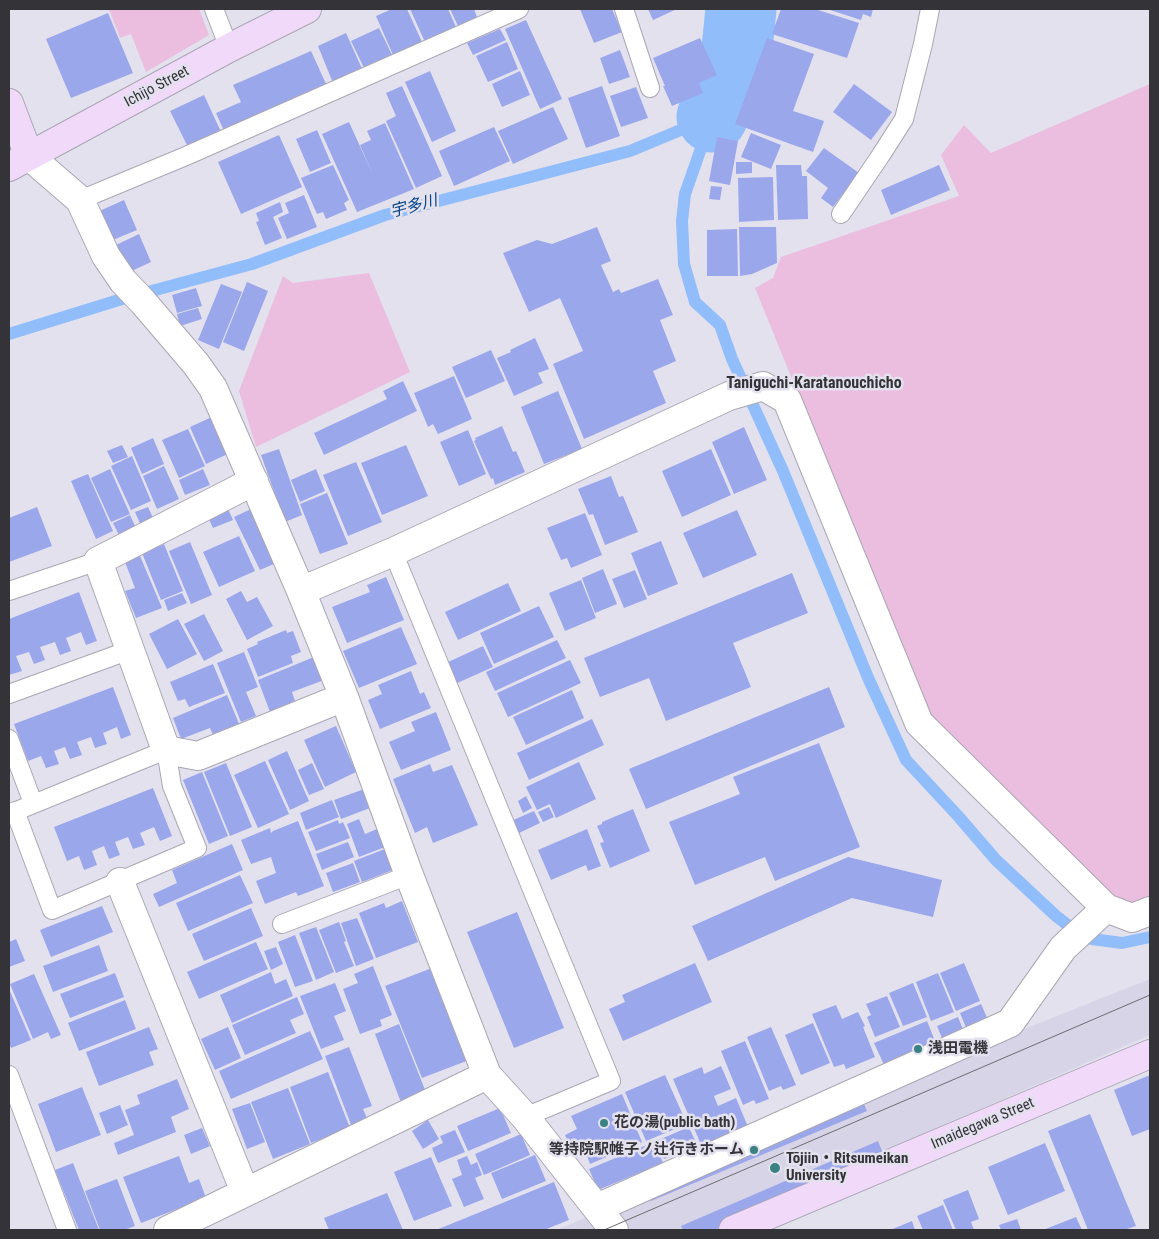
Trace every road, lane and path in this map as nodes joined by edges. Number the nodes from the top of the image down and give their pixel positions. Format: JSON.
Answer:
{"nodes":[{"id":1,"x":214,"y":9,"type":"edge"},
{"id":2,"x":307,"y":9,"type":"edge"},
{"id":3,"x":520,"y":9,"type":"edge"},
{"id":4,"x":624,"y":9,"type":"edge"},
{"id":5,"x":930,"y":9,"type":"edge"},
{"id":6,"x":229,"y":48,"type":"junction"},
{"id":7,"x":650,"y":88,"type":"dead end"},
{"id":8,"x":9,"y":103,"type":"edge"},
{"id":9,"x":19,"y":162,"type":"edge"},
{"id":10,"x":80,"y":200,"type":"junction"},
{"id":11,"x":841,"y":214,"type":"dead end"},
{"id":12,"x":254,"y":481,"type":"junction"},
{"id":13,"x":393,"y":552,"type":"junction"},
{"id":14,"x":98,"y":561,"type":"junction"},
{"id":15,"x":9,"y":591,"type":"edge"},
{"id":16,"x":301,"y":591,"type":"junction"},
{"id":17,"x":130,"y":650,"type":"junction"},
{"id":18,"x":9,"y":694,"type":"edge"},
{"id":19,"x":344,"y":697,"type":"junction"},
{"id":20,"x":9,"y":738,"type":"edge"},
{"id":21,"x":166,"y":750,"type":"junction"},
{"id":22,"x":33,"y":804,"type":"junction"},
{"id":23,"x":12,"y":813,"type":"edge"},
{"id":24,"x":409,"y":875,"type":"junction"},
{"id":25,"x":120,"y":882,"type":"junction"},
{"id":26,"x":1150,"y":911,"type":"edge"},
{"id":27,"x":1098,"y":916,"type":"junction"},
{"id":28,"x":282,"y":924,"type":"dead end"},
{"id":29,"x":1150,"y":1054,"type":"edge"},
{"id":30,"x":9,"y":1075,"type":"edge"},
{"id":31,"x":487,"y":1076,"type":"junction"},
{"id":32,"x":525,"y":1117,"type":"junction"},
{"id":33,"x":245,"y":1192,"type":"junction"},
{"id":34,"x":597,"y":1208,"type":"junction"},
{"id":35,"x":67,"y":1230,"type":"edge"},
{"id":36,"x":168,"y":1230,"type":"edge"},
{"id":37,"x":614,"y":1230,"type":"edge"},
{"id":38,"x":733,"y":1230,"type":"edge"}],
"edges":[{"from":1,"to":6,"type":"lane"},
{"from":2,"to":6,"type":"street","name":"Ichijo Street"},
{"from":3,"to":10,"type":"lane"},
{"from":4,"to":7,"type":"lane"},
{"from":5,"to":11,"type":"lane"},
{"from":6,"to":9,"type":"street","name":"Ichijo Street"},
{"from":8,"to":9,"type":"street"},
{"from":9,"to":10,"type":"street"},
{"from":10,"to":12,"type":"street"},
{"from":12,"to":14,"type":"street"},
{"from":12,"to":16,"type":"street"},
{"from":13,"to":16,"type":"street"},
{"from":13,"to":27,"type":"street"},
{"from":13,"to":32,"type":"lane"},
{"from":14,"to":15,"type":"lane"},
{"from":14,"to":17,"type":"street"},
{"from":16,"to":19,"type":"street"},
{"from":17,"to":18,"type":"lane"},
{"from":17,"to":21,"type":"street"},
{"from":19,"to":21,"type":"street"},
{"from":19,"to":24,"type":"street"},
{"from":20,"to":22,"type":"lane"},
{"from":21,"to":22,"type":"lane"},
{"from":21,"to":25,"type":"lane"},
{"from":22,"to":23,"type":"lane"},
{"from":23,"to":25,"type":"lane"},
{"from":24,"to":28,"type":"lane"},
{"from":24,"to":31,"type":"street"},
{"from":25,"to":33,"type":"street"},
{"from":26,"to":27,"type":"street"},
{"from":27,"to":34,"type":"street"},
{"from":29,"to":38,"type":"street","name":"Imaidegawa Street"},
{"from":30,"to":35,"type":"lane"},
{"from":31,"to":32,"type":"street"},
{"from":31,"to":33,"type":"street"},
{"from":32,"to":34,"type":"street"},
{"from":33,"to":36,"type":"street"},
{"from":34,"to":37,"type":"street"}]}
